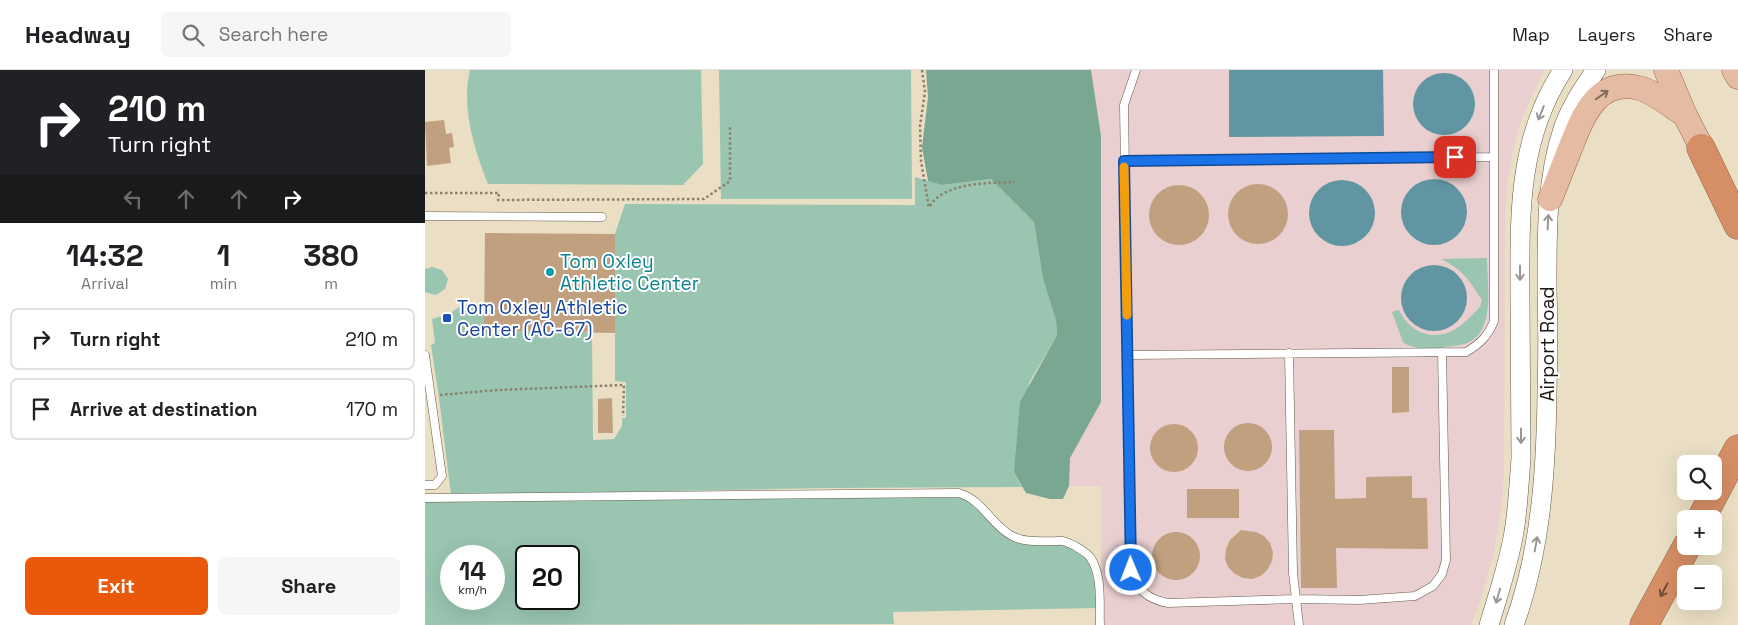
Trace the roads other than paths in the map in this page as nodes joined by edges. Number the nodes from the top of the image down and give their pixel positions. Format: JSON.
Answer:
{"nodes":[{"id":1,"x":1136,"y":70,"type":"edge"},
{"id":2,"x":1494,"y":70,"type":"edge"},
{"id":3,"x":1563,"y":70,"type":"edge"},
{"id":4,"x":1596,"y":70,"type":"edge"},
{"id":5,"x":1666,"y":70,"type":"edge"},
{"id":6,"x":1734,"y":70,"type":"edge"},
{"id":7,"x":1738,"y":77,"type":"edge"},
{"id":8,"x":1685,"y":115,"type":"junction"},
{"id":9,"x":1701,"y":148,"type":"junction"},
{"id":10,"x":1494,"y":157,"type":"junction"},
{"id":11,"x":1124,"y":161,"type":"junction"},
{"id":12,"x":1550,"y":199,"type":"junction"},
{"id":13,"x":1738,"y":207,"type":"edge"},
{"id":14,"x":425,"y":216,"type":"edge"},
{"id":15,"x":602,"y":217,"type":"dead end"},
{"id":16,"x":1738,"y":226,"type":"edge"},
{"id":17,"x":1442,"y":352,"type":"junction"},
{"id":18,"x":1289,"y":353,"type":"junction"},
{"id":19,"x":425,"y":355,"type":"edge"},
{"id":20,"x":1127,"y":355,"type":"junction"},
{"id":21,"x":1738,"y":449,"type":"edge"},
{"id":22,"x":425,"y":485,"type":"edge"},
{"id":23,"x":1738,"y":491,"type":"edge"},
{"id":24,"x":425,"y":498,"type":"edge"},
{"id":25,"x":1706,"y":510,"type":"edge"},
{"id":26,"x":1720,"y":510,"type":"edge"},
{"id":27,"x":1683,"y":555,"type":"edge"},
{"id":28,"x":1296,"y":598,"type":"junction"},
{"id":29,"x":1099,"y":625,"type":"edge"},
{"id":30,"x":1299,"y":625,"type":"edge"},
{"id":31,"x":1489,"y":625,"type":"edge"},
{"id":32,"x":1514,"y":625,"type":"edge"},
{"id":33,"x":1644,"y":625,"type":"edge"}],
"edges":[{"from":1,"to":11,"type":"lane"},
{"from":2,"to":10,"type":"lane"},
{"from":3,"to":31,"type":"street","name":"Airport Road","one_way":true},
{"from":4,"to":12,"type":"street","name":"Airport Road"},
{"from":5,"to":8,"type":"main road"},
{"from":6,"to":7,"type":"main road"},
{"from":8,"to":9,"type":"main road"},
{"from":12,"to":8,"type":"main road","one_way":true},
{"from":9,"to":13,"type":"main road"},
{"from":9,"to":16,"type":"highway"},
{"from":10,"to":11,"type":"lane"},
{"from":10,"to":17,"type":"lane"},
{"from":11,"to":20,"type":"lane"},
{"from":32,"to":12,"type":"street","name":"Airport Road","one_way":true},
{"from":14,"to":15,"type":"lane"},
{"from":17,"to":18,"type":"lane"},
{"from":17,"to":28,"type":"lane"},
{"from":18,"to":20,"type":"lane"},
{"from":18,"to":28,"type":"lane"},
{"from":19,"to":22,"type":"lane"},
{"from":20,"to":28,"type":"lane"},
{"from":21,"to":25,"type":"highway"},
{"from":23,"to":26,"type":"highway"},
{"from":24,"to":29,"type":"lane"},
{"from":27,"to":33,"type":"highway","one_way":true},
{"from":28,"to":30,"type":"lane"}]}
